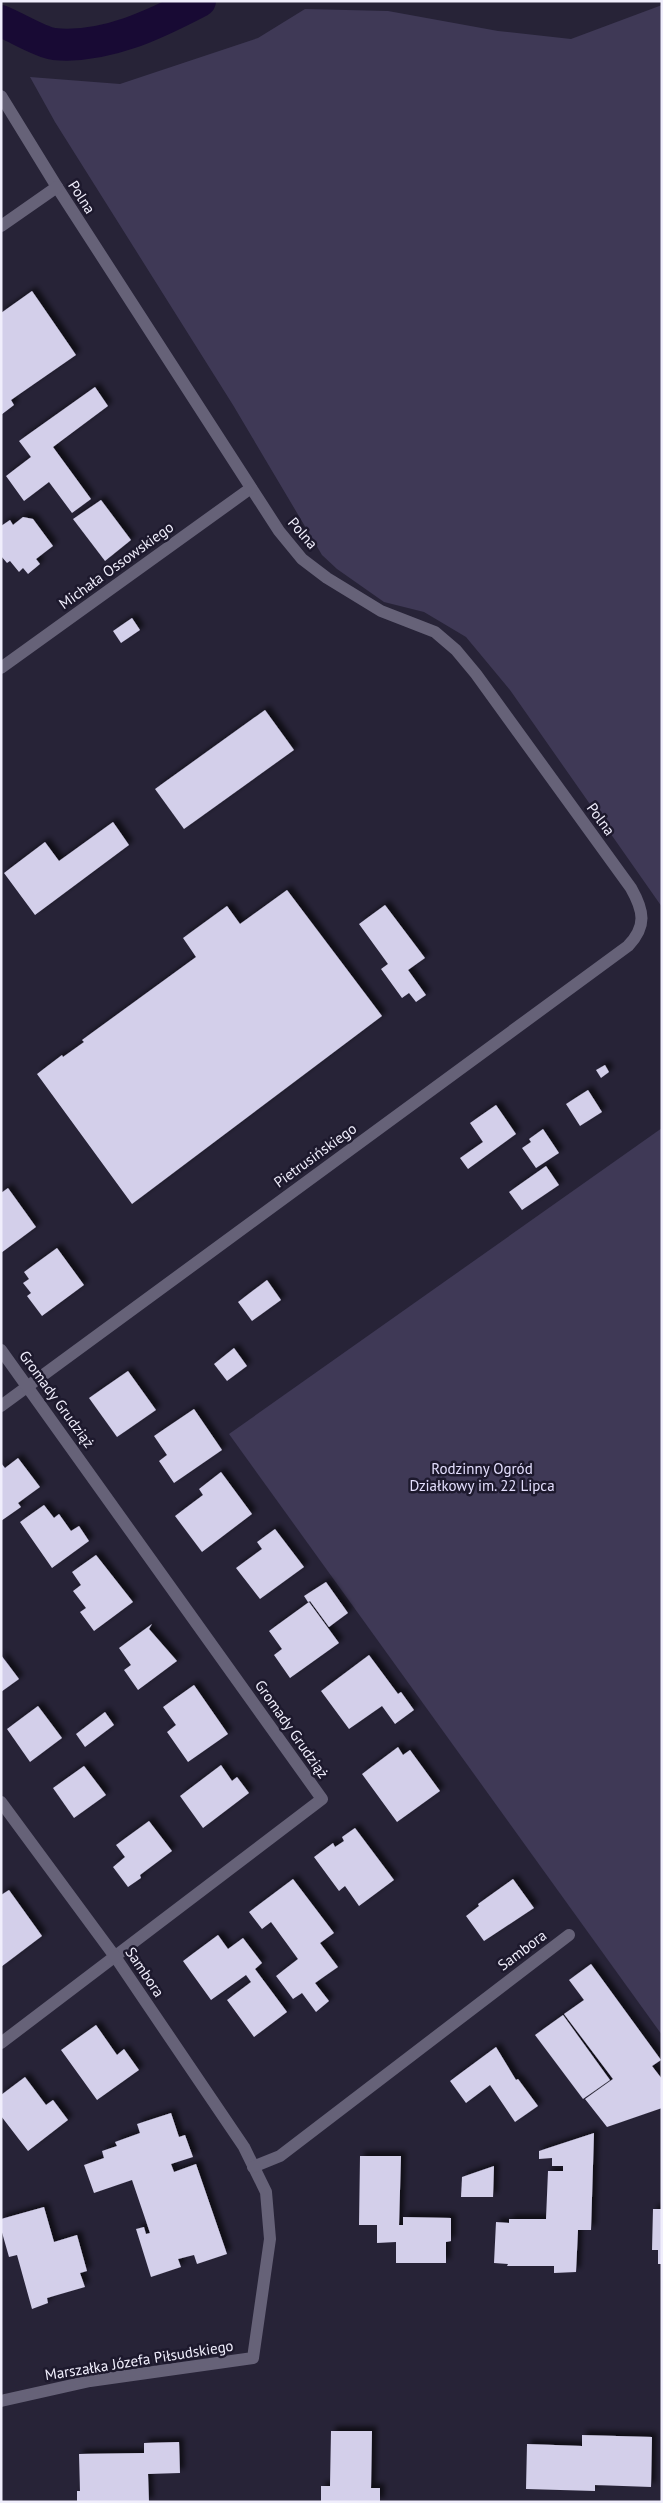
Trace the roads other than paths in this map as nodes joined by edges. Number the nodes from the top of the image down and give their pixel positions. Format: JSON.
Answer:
{"nodes":[{"id":1,"x":1,"y":96,"type":"edge"},
{"id":2,"x":57,"y":187,"type":"junction"},
{"id":3,"x":1,"y":226,"type":"edge"},
{"id":4,"x":251,"y":488,"type":"junction"},
{"id":5,"x":1,"y":668,"type":"edge"},
{"id":6,"x":642,"y":926,"type":"joint"},
{"id":7,"x":1,"y":1350,"type":"edge"},
{"id":8,"x":28,"y":1387,"type":"junction"},
{"id":9,"x":1,"y":1406,"type":"edge"},
{"id":10,"x":1,"y":1802,"type":"edge"},
{"id":11,"x":569,"y":1935,"type":"dead end"},
{"id":12,"x":116,"y":1958,"type":"junction"},
{"id":13,"x":1,"y":2043,"type":"edge"},
{"id":14,"x":254,"y":2166,"type":"junction"},
{"id":15,"x":253,"y":2358,"type":"joint"},
{"id":16,"x":1,"y":2401,"type":"edge"}],
"edges":[{"from":1,"to":2,"type":"street","name":"Polna"},
{"from":2,"to":3,"type":"street"},
{"from":2,"to":4,"type":"street","name":"Polna"},
{"from":4,"to":5,"type":"street","name":"Michała Ossowskiego"},
{"from":4,"to":6,"type":"street","name":"Polna"},
{"from":6,"to":8,"type":"street","name":"Pietrusińskiego"},
{"from":7,"to":8,"type":"street","name":"Gromady Grudziąż"},
{"from":8,"to":9,"type":"street","name":"Pietrusińskiego"},
{"from":8,"to":12,"type":"street","name":"Gromady Grudziąż"},
{"from":10,"to":12,"type":"street","name":"Sambora"},
{"from":11,"to":14,"type":"street","name":"Sambora"},
{"from":12,"to":13,"type":"street","name":"Gromady Grudziąż"},
{"from":12,"to":14,"type":"street","name":"Sambora"},
{"from":14,"to":15,"type":"street","name":"Sambora"},
{"from":15,"to":16,"type":"street","name":"Marszałka Józefa Piłsudskiego"}]}
